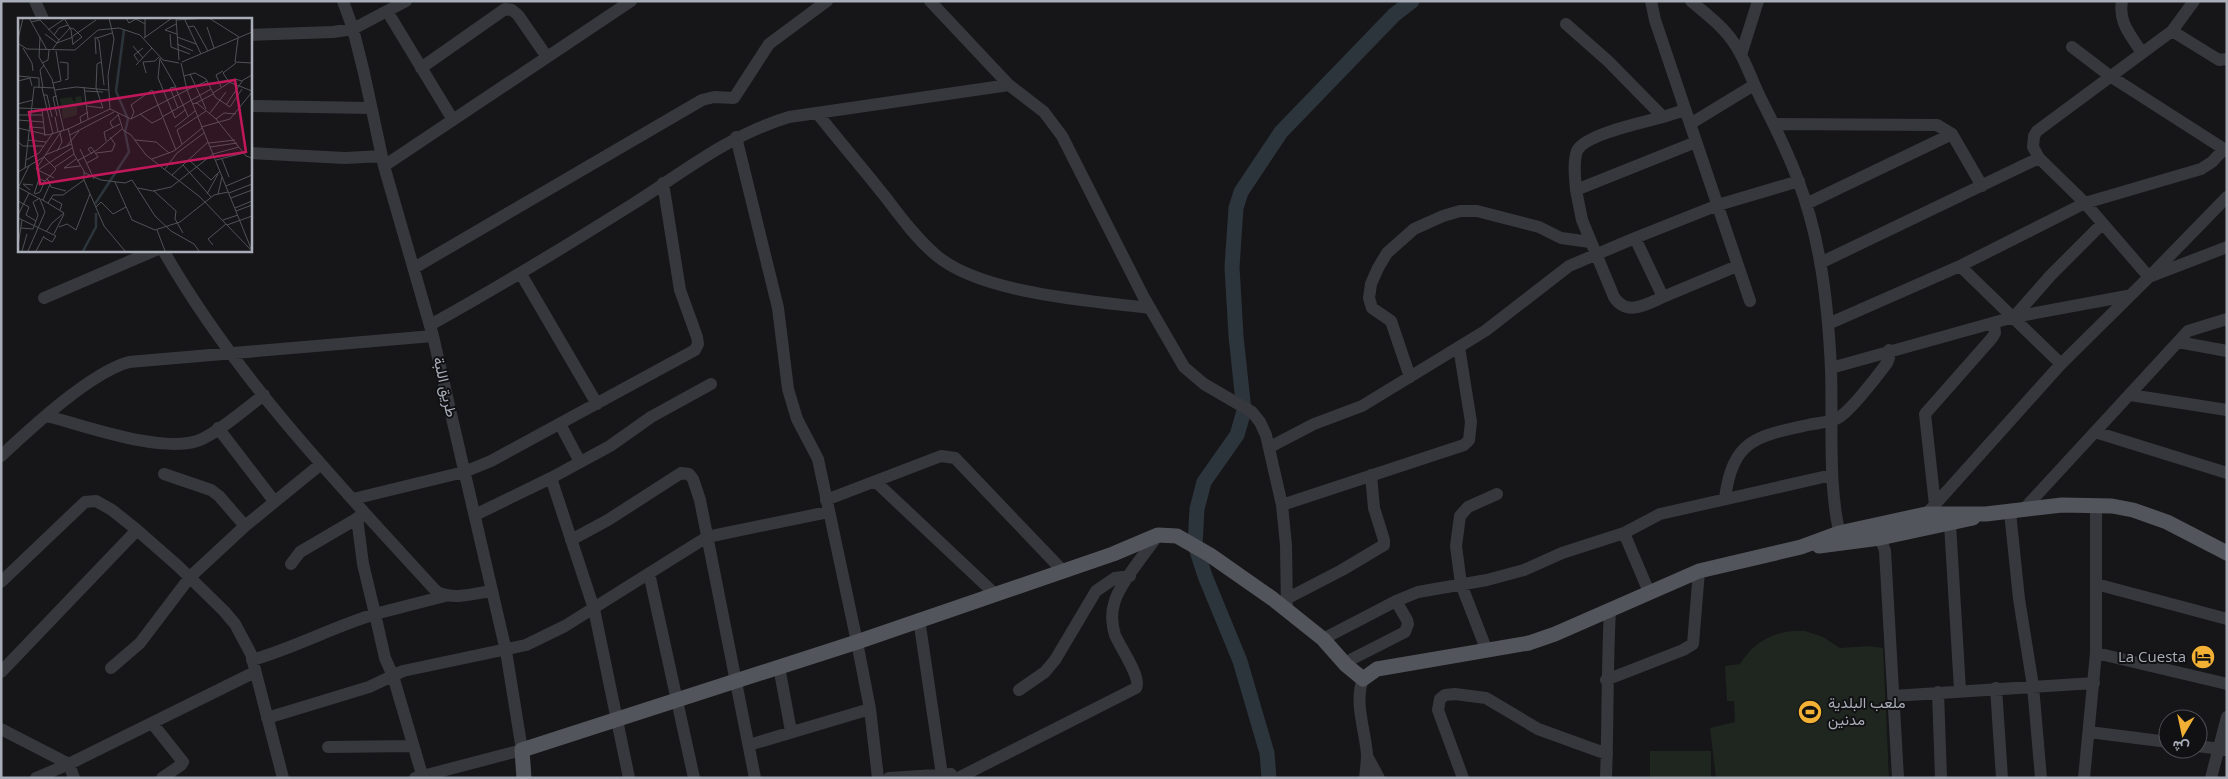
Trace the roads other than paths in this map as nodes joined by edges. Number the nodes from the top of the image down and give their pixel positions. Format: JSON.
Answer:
{"nodes":[{"id":1,"x":35,"y":1,"type":"edge"},
{"id":2,"x":343,"y":1,"type":"edge"},
{"id":3,"x":406,"y":1,"type":"edge"},
{"id":4,"x":632,"y":1,"type":"edge"},
{"id":5,"x":827,"y":1,"type":"edge"},
{"id":6,"x":930,"y":1,"type":"edge"},
{"id":7,"x":1652,"y":1,"type":"edge"},
{"id":8,"x":1691,"y":1,"type":"edge"},
{"id":9,"x":1758,"y":1,"type":"edge"},
{"id":10,"x":2122,"y":1,"type":"edge"},
{"id":11,"x":2194,"y":1,"type":"edge"},
{"id":12,"x":616,"y":5,"type":"edge"},
{"id":13,"x":387,"y":11,"type":"junction"},
{"id":14,"x":43,"y":18,"type":"edge"},
{"id":15,"x":1566,"y":24,"type":"dead end"},
{"id":16,"x":353,"y":29,"type":"junction"},
{"id":17,"x":2172,"y":31,"type":"junction"},
{"id":18,"x":251,"y":35,"type":"edge"},
{"id":19,"x":2072,"y":48,"type":"dead end"},
{"id":20,"x":2142,"y":53,"type":"junction"},
{"id":21,"x":1741,"y":56,"type":"junction"},
{"id":22,"x":547,"y":57,"type":"junction"},
{"id":23,"x":2227,"y":59,"type":"edge"},
{"id":24,"x":421,"y":68,"type":"junction"},
{"id":25,"x":2110,"y":76,"type":"junction"},
{"id":26,"x":1009,"y":85,"type":"junction"},
{"id":27,"x":1754,"y":85,"type":"junction"},
{"id":28,"x":251,"y":106,"type":"edge"},
{"id":29,"x":372,"y":108,"type":"junction"},
{"id":30,"x":1686,"y":110,"type":"junction"},
{"id":31,"x":817,"y":113,"type":"junction"},
{"id":32,"x":1663,"y":117,"type":"junction"},
{"id":33,"x":453,"y":120,"type":"junction"},
{"id":34,"x":1690,"y":124,"type":"junction"},
{"id":35,"x":1774,"y":124,"type":"junction"},
{"id":36,"x":1952,"y":134,"type":"junction"},
{"id":37,"x":736,"y":137,"type":"junction"},
{"id":38,"x":1696,"y":142,"type":"junction"},
{"id":39,"x":2225,"y":150,"type":"edge"},
{"id":40,"x":251,"y":153,"type":"edge"},
{"id":41,"x":2039,"y":158,"type":"junction"},
{"id":42,"x":383,"y":161,"type":"junction"},
{"id":43,"x":1799,"y":180,"type":"junction"},
{"id":44,"x":663,"y":183,"type":"junction"},
{"id":45,"x":1982,"y":186,"type":"junction"},
{"id":46,"x":1576,"y":190,"type":"junction"},
{"id":47,"x":2227,"y":197,"type":"edge"},
{"id":48,"x":2085,"y":203,"type":"junction"},
{"id":49,"x":1806,"y":204,"type":"junction"},
{"id":50,"x":1718,"y":205,"type":"junction"},
{"id":51,"x":2102,"y":224,"type":"junction"},
{"id":52,"x":1635,"y":238,"type":"junction"},
{"id":53,"x":1590,"y":242,"type":"junction"},
{"id":54,"x":2227,"y":247,"type":"edge"},
{"id":55,"x":154,"y":251,"type":"edge"},
{"id":56,"x":164,"y":251,"type":"edge"},
{"id":57,"x":1595,"y":255,"type":"junction"},
{"id":58,"x":1820,"y":263,"type":"junction"},
{"id":59,"x":1737,"y":266,"type":"junction"},
{"id":60,"x":1960,"y":266,"type":"junction"},
{"id":61,"x":414,"y":268,"type":"junction"},
{"id":62,"x":520,"y":274,"type":"junction"},
{"id":63,"x":2148,"y":277,"type":"junction"},
{"id":64,"x":2127,"y":296,"type":"junction"},
{"id":65,"x":1664,"y":297,"type":"junction"},
{"id":66,"x":44,"y":298,"type":"dead end"},
{"id":67,"x":1750,"y":301,"type":"dead end"},
{"id":68,"x":1150,"y":308,"type":"junction"},
{"id":69,"x":2014,"y":317,"type":"junction"},
{"id":70,"x":2227,"y":319,"type":"edge"},
{"id":71,"x":1994,"y":323,"type":"junction"},
{"id":72,"x":1828,"y":324,"type":"junction"},
{"id":73,"x":431,"y":330,"type":"junction"},
{"id":74,"x":2178,"y":342,"type":"junction"},
{"id":75,"x":1459,"y":347,"type":"junction"},
{"id":76,"x":1889,"y":350,"type":"junction"},
{"id":77,"x":2227,"y":350,"type":"edge"},
{"id":78,"x":231,"y":353,"type":"junction"},
{"id":79,"x":2061,"y":364,"type":"junction"},
{"id":80,"x":1830,"y":368,"type":"junction"},
{"id":81,"x":1410,"y":377,"type":"junction"},
{"id":82,"x":711,"y":384,"type":"dead end"},
{"id":83,"x":264,"y":395,"type":"junction"},
{"id":84,"x":2130,"y":395,"type":"junction"},
{"id":85,"x":597,"y":404,"type":"junction"},
{"id":86,"x":2227,"y":410,"type":"edge"},
{"id":87,"x":46,"y":416,"type":"junction"},
{"id":88,"x":1832,"y":420,"type":"junction"},
{"id":89,"x":560,"y":424,"type":"junction"},
{"id":90,"x":218,"y":428,"type":"junction"},
{"id":91,"x":2095,"y":432,"type":"junction"},
{"id":92,"x":1270,"y":448,"type":"junction"},
{"id":93,"x":1,"y":456,"type":"edge"},
{"id":94,"x":580,"y":462,"type":"junction"},
{"id":95,"x":321,"y":464,"type":"junction"},
{"id":96,"x":464,"y":472,"type":"junction"},
{"id":97,"x":2227,"y":473,"type":"edge"},
{"id":98,"x":164,"y":474,"type":"dead end"},
{"id":99,"x":1832,"y":475,"type":"junction"},
{"id":100,"x":1370,"y":476,"type":"junction"},
{"id":101,"x":551,"y":478,"type":"junction"},
{"id":102,"x":876,"y":482,"type":"junction"},
{"id":103,"x":1497,"y":494,"type":"dead end"},
{"id":104,"x":1725,"y":498,"type":"junction"},
{"id":105,"x":353,"y":499,"type":"junction"},
{"id":106,"x":274,"y":501,"type":"junction"},
{"id":107,"x":1282,"y":505,"type":"junction"},
{"id":108,"x":2096,"y":505,"type":"junction"},
{"id":109,"x":827,"y":506,"type":"junction"},
{"id":110,"x":1931,"y":510,"type":"junction"},
{"id":111,"x":2016,"y":511,"type":"junction"},
{"id":112,"x":1986,"y":514,"type":"junction"},
{"id":113,"x":475,"y":515,"type":"junction"},
{"id":114,"x":361,"y":516,"type":"junction"},
{"id":115,"x":1950,"y":524,"type":"junction"},
{"id":116,"x":245,"y":526,"type":"junction"},
{"id":117,"x":137,"y":530,"type":"junction"},
{"id":118,"x":1907,"y":531,"type":"junction"},
{"id":119,"x":1624,"y":533,"type":"junction"},
{"id":120,"x":1884,"y":534,"type":"junction"},
{"id":121,"x":1158,"y":536,"type":"junction"},
{"id":122,"x":707,"y":537,"type":"junction"},
{"id":123,"x":1841,"y":539,"type":"junction"},
{"id":124,"x":571,"y":540,"type":"junction"},
{"id":125,"x":2227,"y":553,"type":"edge"},
{"id":126,"x":291,"y":564,"type":"dead end"},
{"id":127,"x":1063,"y":571,"type":"junction"},
{"id":128,"x":1699,"y":571,"type":"junction"},
{"id":129,"x":649,"y":573,"type":"junction"},
{"id":130,"x":1130,"y":576,"type":"junction"},
{"id":131,"x":190,"y":577,"type":"junction"},
{"id":132,"x":1,"y":582,"type":"edge"},
{"id":133,"x":1461,"y":584,"type":"junction"},
{"id":134,"x":2096,"y":584,"type":"junction"},
{"id":135,"x":491,"y":592,"type":"junction"},
{"id":136,"x":1649,"y":592,"type":"junction"},
{"id":137,"x":995,"y":594,"type":"junction"},
{"id":138,"x":445,"y":596,"type":"junction"},
{"id":139,"x":1396,"y":601,"type":"junction"},
{"id":140,"x":1287,"y":603,"type":"junction"},
{"id":141,"x":594,"y":609,"type":"junction"},
{"id":142,"x":1610,"y":610,"type":"junction"},
{"id":143,"x":375,"y":614,"type":"junction"},
{"id":144,"x":919,"y":619,"type":"junction"},
{"id":145,"x":2227,"y":619,"type":"edge"},
{"id":146,"x":1323,"y":639,"type":"junction"},
{"id":147,"x":857,"y":642,"type":"junction"},
{"id":148,"x":506,"y":651,"type":"junction"},
{"id":149,"x":1487,"y":651,"type":"junction"},
{"id":150,"x":2096,"y":653,"type":"junction"},
{"id":151,"x":1346,"y":665,"type":"junction"},
{"id":152,"x":254,"y":666,"type":"junction"},
{"id":153,"x":778,"y":667,"type":"junction"},
{"id":154,"x":111,"y":668,"type":"dead end"},
{"id":155,"x":1,"y":672,"type":"edge"},
{"id":156,"x":393,"y":676,"type":"junction"},
{"id":157,"x":1363,"y":679,"type":"junction"},
{"id":158,"x":1606,"y":680,"type":"junction"},
{"id":159,"x":737,"y":681,"type":"junction"},
{"id":160,"x":2094,"y":683,"type":"junction"},
{"id":161,"x":2227,"y":684,"type":"edge"},
{"id":162,"x":2033,"y":686,"type":"junction"},
{"id":163,"x":1996,"y":688,"type":"junction"},
{"id":164,"x":1019,"y":690,"type":"dead end"},
{"id":165,"x":1960,"y":690,"type":"junction"},
{"id":166,"x":1938,"y":692,"type":"junction"},
{"id":167,"x":1893,"y":696,"type":"junction"},
{"id":168,"x":678,"y":700,"type":"junction"},
{"id":169,"x":870,"y":709,"type":"junction"},
{"id":170,"x":2227,"y":717,"type":"edge"},
{"id":171,"x":267,"y":718,"type":"junction"},
{"id":172,"x":617,"y":720,"type":"junction"},
{"id":173,"x":152,"y":723,"type":"junction"},
{"id":174,"x":1,"y":729,"type":"edge"},
{"id":175,"x":791,"y":731,"type":"junction"},
{"id":176,"x":2089,"y":732,"type":"junction"},
{"id":177,"x":2158,"y":741,"type":"edge"},
{"id":178,"x":749,"y":745,"type":"junction"},
{"id":179,"x":413,"y":746,"type":"junction"},
{"id":180,"x":328,"y":747,"type":"dead end"},
{"id":181,"x":2208,"y":748,"type":"edge"},
{"id":182,"x":522,"y":750,"type":"junction"},
{"id":183,"x":2223,"y":750,"type":"edge"},
{"id":184,"x":1607,"y":754,"type":"junction"},
{"id":185,"x":1367,"y":755,"type":"junction"},
{"id":186,"x":69,"y":764,"type":"junction"},
{"id":187,"x":942,"y":775,"type":"junction"},
{"id":188,"x":962,"y":776,"type":"edge"},
{"id":189,"x":420,"y":777,"type":"edge"},
{"id":190,"x":36,"y":778,"type":"edge"},
{"id":191,"x":74,"y":778,"type":"edge"},
{"id":192,"x":162,"y":778,"type":"edge"},
{"id":193,"x":283,"y":778,"type":"edge"},
{"id":194,"x":524,"y":778,"type":"edge"},
{"id":195,"x":629,"y":778,"type":"edge"},
{"id":196,"x":694,"y":778,"type":"edge"},
{"id":197,"x":755,"y":778,"type":"edge"},
{"id":198,"x":878,"y":778,"type":"edge"},
{"id":199,"x":888,"y":778,"type":"edge"},
{"id":200,"x":1366,"y":778,"type":"edge"},
{"id":201,"x":1379,"y":778,"type":"edge"},
{"id":202,"x":1463,"y":778,"type":"edge"},
{"id":203,"x":1606,"y":778,"type":"edge"},
{"id":204,"x":1898,"y":778,"type":"edge"},
{"id":205,"x":1941,"y":778,"type":"edge"},
{"id":206,"x":2002,"y":778,"type":"edge"},
{"id":207,"x":2041,"y":778,"type":"edge"},
{"id":208,"x":2084,"y":778,"type":"edge"},
{"id":209,"x":2211,"y":778,"type":"edge"}],
"edges":[{"from":1,"to":14,"type":"street"},
{"from":2,"to":16,"type":"street","name":"طريق اللبة"},
{"from":3,"to":13,"type":"street"},
{"from":4,"to":12,"type":"street"},
{"from":5,"to":61,"type":"street"},
{"from":6,"to":26,"type":"street"},
{"from":7,"to":30,"type":"street"},
{"from":8,"to":21,"type":"street"},
{"from":9,"to":21,"type":"street"},
{"from":10,"to":20,"type":"street"},
{"from":11,"to":17,"type":"street"},
{"from":12,"to":22,"type":"street"},
{"from":13,"to":16,"type":"street"},
{"from":13,"to":24,"type":"street"},
{"from":15,"to":32,"type":"street"},
{"from":16,"to":18,"type":"street"},
{"from":16,"to":29,"type":"street","name":"طريق اللبة"},
{"from":17,"to":20,"type":"street"},
{"from":17,"to":23,"type":"street"},
{"from":19,"to":25,"type":"street"},
{"from":20,"to":25,"type":"street"},
{"from":21,"to":27,"type":"street"},
{"from":22,"to":24,"type":"street"},
{"from":22,"to":33,"type":"street"},
{"from":24,"to":33,"type":"street"},
{"from":25,"to":39,"type":"street"},
{"from":25,"to":41,"type":"street"},
{"from":26,"to":31,"type":"street"},
{"from":26,"to":68,"type":"street"},
{"from":27,"to":34,"type":"street"},
{"from":27,"to":35,"type":"street"},
{"from":28,"to":29,"type":"street"},
{"from":29,"to":42,"type":"street","name":"طريق اللبة"},
{"from":30,"to":32,"type":"street"},
{"from":30,"to":34,"type":"street"},
{"from":31,"to":37,"type":"street"},
{"from":31,"to":68,"type":"street"},
{"from":32,"to":46,"type":"street"},
{"from":33,"to":42,"type":"street"},
{"from":34,"to":38,"type":"street"},
{"from":35,"to":36,"type":"street"},
{"from":35,"to":43,"type":"street"},
{"from":36,"to":45,"type":"street"},
{"from":36,"to":49,"type":"street"},
{"from":37,"to":44,"type":"street"},
{"from":37,"to":109,"type":"street"},
{"from":38,"to":46,"type":"street"},
{"from":38,"to":50,"type":"street"},
{"from":39,"to":48,"type":"street"},
{"from":40,"to":42,"type":"street"},
{"from":41,"to":45,"type":"street"},
{"from":41,"to":48,"type":"street"},
{"from":42,"to":61,"type":"street","name":"طريق اللبة"},
{"from":43,"to":49,"type":"street"},
{"from":43,"to":50,"type":"street"},
{"from":44,"to":62,"type":"street"},
{"from":44,"to":85,"type":"street"},
{"from":45,"to":58,"type":"street"},
{"from":46,"to":53,"type":"street"},
{"from":47,"to":63,"type":"street"},
{"from":48,"to":51,"type":"street"},
{"from":48,"to":60,"type":"street"},
{"from":49,"to":58,"type":"street"},
{"from":50,"to":52,"type":"street"},
{"from":50,"to":59,"type":"street"},
{"from":51,"to":63,"type":"street"},
{"from":51,"to":69,"type":"street"},
{"from":52,"to":57,"type":"street"},
{"from":52,"to":65,"type":"street"},
{"from":53,"to":57,"type":"street"},
{"from":53,"to":81,"type":"street"},
{"from":54,"to":63,"type":"street"},
{"from":55,"to":66,"type":"street"},
{"from":56,"to":78,"type":"street"},
{"from":57,"to":65,"type":"street"},
{"from":57,"to":75,"type":"street"},
{"from":58,"to":72,"type":"street"},
{"from":59,"to":65,"type":"street"},
{"from":59,"to":67,"type":"street"},
{"from":60,"to":69,"type":"street"},
{"from":60,"to":72,"type":"street"},
{"from":61,"to":73,"type":"street","name":"طريق اللبة"},
{"from":62,"to":73,"type":"street"},
{"from":62,"to":85,"type":"street"},
{"from":63,"to":64,"type":"street"},
{"from":64,"to":69,"type":"street"},
{"from":64,"to":79,"type":"street"},
{"from":68,"to":92,"type":"street"},
{"from":69,"to":71,"type":"street"},
{"from":69,"to":79,"type":"street"},
{"from":70,"to":74,"type":"street"},
{"from":71,"to":76,"type":"street"},
{"from":71,"to":110,"type":"street"},
{"from":72,"to":80,"type":"street"},
{"from":73,"to":78,"type":"street"},
{"from":73,"to":96,"type":"street","name":"طريق اللبة"},
{"from":74,"to":77,"type":"street"},
{"from":74,"to":84,"type":"street"},
{"from":75,"to":81,"type":"street"},
{"from":75,"to":100,"type":"street"},
{"from":76,"to":80,"type":"street"},
{"from":76,"to":88,"type":"street"},
{"from":78,"to":83,"type":"street"},
{"from":78,"to":87,"type":"street"},
{"from":79,"to":110,"type":"street"},
{"from":80,"to":88,"type":"street"},
{"from":81,"to":92,"type":"street"},
{"from":82,"to":94,"type":"street"},
{"from":83,"to":90,"type":"street"},
{"from":83,"to":95,"type":"street"},
{"from":84,"to":86,"type":"street"},
{"from":84,"to":91,"type":"street"},
{"from":85,"to":89,"type":"street"},
{"from":87,"to":90,"type":"street"},
{"from":87,"to":93,"type":"street"},
{"from":88,"to":99,"type":"street"},
{"from":88,"to":104,"type":"street"},
{"from":89,"to":94,"type":"street"},
{"from":89,"to":96,"type":"street"},
{"from":90,"to":106,"type":"street"},
{"from":91,"to":97,"type":"street"},
{"from":91,"to":111,"type":"street"},
{"from":92,"to":107,"type":"street"},
{"from":94,"to":101,"type":"street"},
{"from":95,"to":105,"type":"street"},
{"from":95,"to":106,"type":"street"},
{"from":96,"to":105,"type":"street"},
{"from":96,"to":113,"type":"street","name":"طريق اللبة"},
{"from":98,"to":116,"type":"street"},
{"from":99,"to":104,"type":"street"},
{"from":99,"to":123,"type":"street"},
{"from":100,"to":107,"type":"street"},
{"from":100,"to":140,"type":"street"},
{"from":101,"to":113,"type":"street"},
{"from":101,"to":124,"type":"street"},
{"from":102,"to":109,"type":"street"},
{"from":102,"to":127,"type":"street"},
{"from":102,"to":137,"type":"street"},
{"from":103,"to":133,"type":"street"},
{"from":104,"to":119,"type":"street"},
{"from":105,"to":114,"type":"street"},
{"from":106,"to":116,"type":"street"},
{"from":107,"to":140,"type":"street"},
{"from":108,"to":111,"type":"main road"},
{"from":108,"to":125,"type":"main road"},
{"from":108,"to":134,"type":"street"},
{"from":109,"to":122,"type":"street"},
{"from":109,"to":147,"type":"street"},
{"from":110,"to":112,"type":"main road"},
{"from":110,"to":118,"type":"street"},
{"from":110,"to":120,"type":"main road"},
{"from":111,"to":112,"type":"main road"},
{"from":111,"to":162,"type":"street"},
{"from":112,"to":115,"type":"main road"},
{"from":113,"to":135,"type":"street","name":"طريق اللبة"},
{"from":114,"to":126,"type":"street"},
{"from":114,"to":138,"type":"street"},
{"from":114,"to":143,"type":"street"},
{"from":115,"to":118,"type":"main road"},
{"from":115,"to":165,"type":"street"},
{"from":116,"to":131,"type":"street"},
{"from":117,"to":131,"type":"street"},
{"from":117,"to":132,"type":"street"},
{"from":117,"to":155,"type":"street"},
{"from":118,"to":120,"type":"main road"},
{"from":119,"to":133,"type":"street"},
{"from":119,"to":136,"type":"street"},
{"from":120,"to":123,"type":"main road"},
{"from":120,"to":167,"type":"street"},
{"from":121,"to":127,"type":"main road"},
{"from":121,"to":130,"type":"street"},
{"from":121,"to":140,"type":"main road"},
{"from":122,"to":124,"type":"street"},
{"from":122,"to":129,"type":"street"},
{"from":122,"to":159,"type":"street"},
{"from":123,"to":128,"type":"main road"},
{"from":124,"to":141,"type":"street"},
{"from":127,"to":137,"type":"main road"},
{"from":128,"to":136,"type":"main road"},
{"from":128,"to":158,"type":"street"},
{"from":129,"to":141,"type":"street"},
{"from":129,"to":168,"type":"street"},
{"from":130,"to":164,"type":"street"},
{"from":130,"to":188,"type":"street"},
{"from":131,"to":152,"type":"street"},
{"from":131,"to":154,"type":"street"},
{"from":133,"to":139,"type":"street"},
{"from":133,"to":149,"type":"street"},
{"from":134,"to":145,"type":"street"},
{"from":134,"to":150,"type":"street"},
{"from":135,"to":138,"type":"street"},
{"from":135,"to":148,"type":"street","name":"طريق اللبة"},
{"from":136,"to":142,"type":"main road"},
{"from":137,"to":144,"type":"main road"},
{"from":138,"to":143,"type":"street"},
{"from":139,"to":146,"type":"street"},
{"from":139,"to":151,"type":"street"},
{"from":140,"to":146,"type":"main road"},
{"from":141,"to":148,"type":"street"},
{"from":141,"to":172,"type":"street"},
{"from":142,"to":149,"type":"main road"},
{"from":142,"to":158,"type":"street"},
{"from":143,"to":152,"type":"street"},
{"from":143,"to":156,"type":"street"},
{"from":144,"to":147,"type":"main road"},
{"from":144,"to":187,"type":"street"},
{"from":146,"to":151,"type":"main road"},
{"from":147,"to":153,"type":"main road"},
{"from":147,"to":169,"type":"street"},
{"from":148,"to":156,"type":"street"},
{"from":148,"to":182,"type":"street","name":"طريق اللبة"},
{"from":149,"to":157,"type":"main road"},
{"from":150,"to":160,"type":"street"},
{"from":150,"to":161,"type":"street"},
{"from":151,"to":157,"type":"main road"},
{"from":152,"to":171,"type":"street"},
{"from":152,"to":173,"type":"street"},
{"from":153,"to":159,"type":"main road"},
{"from":153,"to":175,"type":"street"},
{"from":156,"to":171,"type":"street"},
{"from":156,"to":179,"type":"street"},
{"from":157,"to":185,"type":"street"},
{"from":158,"to":184,"type":"street"},
{"from":159,"to":168,"type":"main road"},
{"from":159,"to":178,"type":"street"},
{"from":160,"to":162,"type":"street"},
{"from":160,"to":176,"type":"street"},
{"from":162,"to":163,"type":"street"},
{"from":162,"to":207,"type":"street"},
{"from":163,"to":165,"type":"street"},
{"from":163,"to":206,"type":"street"},
{"from":165,"to":166,"type":"street"},
{"from":166,"to":167,"type":"street"},
{"from":166,"to":205,"type":"street"},
{"from":167,"to":204,"type":"street"},
{"from":168,"to":172,"type":"main road"},
{"from":168,"to":196,"type":"street"},
{"from":169,"to":175,"type":"street"},
{"from":169,"to":198,"type":"street"},
{"from":170,"to":183,"type":"street"},
{"from":171,"to":193,"type":"street"},
{"from":172,"to":182,"type":"main road"},
{"from":172,"to":195,"type":"street"},
{"from":173,"to":186,"type":"street"},
{"from":173,"to":192,"type":"street"},
{"from":174,"to":186,"type":"street"},
{"from":175,"to":178,"type":"street"},
{"from":176,"to":177,"type":"street"},
{"from":176,"to":208,"type":"street"},
{"from":178,"to":197,"type":"street"},
{"from":179,"to":180,"type":"street"},
{"from":179,"to":189,"type":"street"},
{"from":181,"to":183,"type":"street"},
{"from":182,"to":189,"type":"street"},
{"from":182,"to":194,"type":"main road","name":"طريق اللبة"},
{"from":183,"to":209,"type":"street"},
{"from":184,"to":202,"type":"street"},
{"from":184,"to":203,"type":"street"},
{"from":185,"to":200,"type":"street"},
{"from":185,"to":201,"type":"street"},
{"from":186,"to":190,"type":"street"},
{"from":186,"to":191,"type":"street"},
{"from":187,"to":188,"type":"street"},
{"from":187,"to":199,"type":"street"}]}
